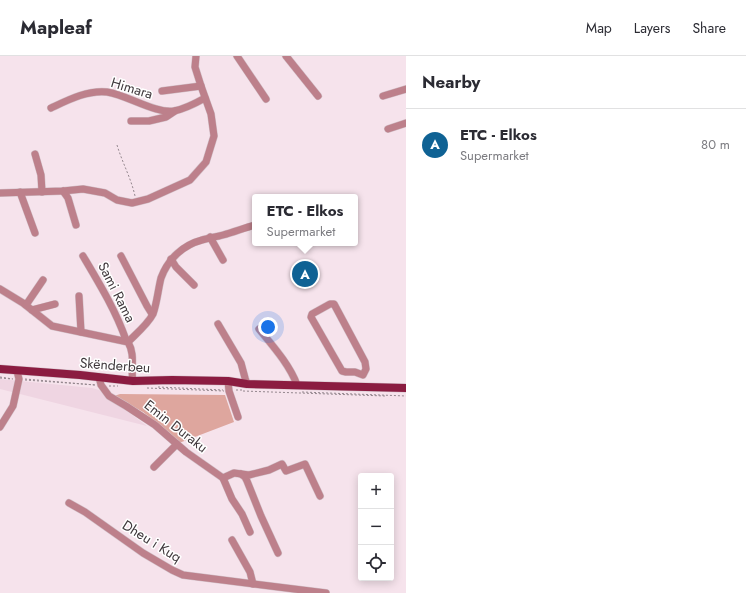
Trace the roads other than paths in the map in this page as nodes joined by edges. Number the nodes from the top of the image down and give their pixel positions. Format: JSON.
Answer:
{"nodes":[{"id":1,"x":196,"y":56,"type":"edge"},
{"id":2,"x":237,"y":56,"type":"edge"},
{"id":3,"x":286,"y":56,"type":"edge"},
{"id":4,"x":201,"y":86,"type":"junction"},
{"id":5,"x":406,"y":89,"type":"edge"},
{"id":6,"x":162,"y":91,"type":"dead end"},
{"id":7,"x":318,"y":96,"type":"dead end"},
{"id":8,"x":383,"y":96,"type":"dead end"},
{"id":9,"x":205,"y":98,"type":"junction"},
{"id":10,"x":266,"y":99,"type":"dead end"},
{"id":11,"x":51,"y":108,"type":"dead end"},
{"id":12,"x":175,"y":111,"type":"junction"},
{"id":13,"x":131,"y":121,"type":"dead end"},
{"id":14,"x":406,"y":123,"type":"edge"},
{"id":15,"x":388,"y":129,"type":"dead end"},
{"id":16,"x":35,"y":154,"type":"dead end"},
{"id":17,"x":63,"y":191,"type":"junction"},
{"id":18,"x":20,"y":192,"type":"junction"},
{"id":19,"x":42,"y":192,"type":"junction"},
{"id":20,"x":0,"y":193,"type":"edge"},
{"id":21,"x":76,"y":225,"type":"dead end"},
{"id":22,"x":252,"y":226,"type":"edge"},
{"id":23,"x":35,"y":233,"type":"dead end"},
{"id":24,"x":210,"y":237,"type":"junction"},
{"id":25,"x":83,"y":256,"type":"dead end"},
{"id":26,"x":122,"y":256,"type":"dead end"},
{"id":27,"x":171,"y":260,"type":"junction"},
{"id":28,"x":223,"y":260,"type":"dead end"},
{"id":29,"x":43,"y":280,"type":"dead end"},
{"id":30,"x":194,"y":285,"type":"dead end"},
{"id":31,"x":0,"y":289,"type":"edge"},
{"id":32,"x":79,"y":296,"type":"dead end"},
{"id":33,"x":55,"y":304,"type":"dead end"},
{"id":34,"x":26,"y":305,"type":"junction"},
{"id":35,"x":32,"y":310,"type":"junction"},
{"id":36,"x":152,"y":314,"type":"junction"},
{"id":37,"x":218,"y":324,"type":"dead end"},
{"id":38,"x":259,"y":328,"type":"dead end"},
{"id":39,"x":81,"y":332,"type":"junction"},
{"id":40,"x":127,"y":341,"type":"junction"},
{"id":41,"x":0,"y":370,"type":"edge"},
{"id":42,"x":362,"y":375,"type":"junction"},
{"id":43,"x":18,"y":377,"type":"junction"},
{"id":44,"x":133,"y":382,"type":"junction"},
{"id":45,"x":100,"y":383,"type":"junction"},
{"id":46,"x":247,"y":384,"type":"junction"},
{"id":47,"x":297,"y":385,"type":"junction"},
{"id":48,"x":229,"y":387,"type":"junction"},
{"id":49,"x":367,"y":388,"type":"junction"},
{"id":50,"x":406,"y":388,"type":"edge"},
{"id":51,"x":238,"y":417,"type":"dead end"},
{"id":52,"x":0,"y":427,"type":"edge"},
{"id":53,"x":177,"y":444,"type":"junction"},
{"id":54,"x":154,"y":467,"type":"dead end"},
{"id":55,"x":241,"y":474,"type":"junction"},
{"id":56,"x":223,"y":478,"type":"junction"},
{"id":57,"x":320,"y":496,"type":"dead end"},
{"id":58,"x":69,"y":502,"type":"dead end"},
{"id":59,"x":250,"y":532,"type":"dead end"},
{"id":60,"x":232,"y":540,"type":"dead end"},
{"id":61,"x":278,"y":553,"type":"dead end"},
{"id":62,"x":253,"y":584,"type":"junction"},
{"id":63,"x":326,"y":593,"type":"edge"}],
"edges":[{"from":1,"to":4,"type":"street"},
{"from":2,"to":10,"type":"street"},
{"from":3,"to":7,"type":"street"},
{"from":4,"to":6,"type":"street"},
{"from":4,"to":9,"type":"street"},
{"from":5,"to":8,"type":"street"},
{"from":9,"to":12,"type":"street","name":"Himara"},
{"from":9,"to":17,"type":"street"},
{"from":11,"to":12,"type":"street","name":"Himara"},
{"from":12,"to":13,"type":"street"},
{"from":14,"to":15,"type":"street"},
{"from":16,"to":19,"type":"street"},
{"from":17,"to":19,"type":"street"},
{"from":17,"to":21,"type":"street"},
{"from":18,"to":19,"type":"street"},
{"from":18,"to":20,"type":"street"},
{"from":18,"to":23,"type":"street"},
{"from":22,"to":24,"type":"street"},
{"from":24,"to":27,"type":"street"},
{"from":24,"to":28,"type":"street"},
{"from":25,"to":40,"type":"street","name":"Sami Rama"},
{"from":26,"to":36,"type":"street"},
{"from":27,"to":30,"type":"street"},
{"from":27,"to":36,"type":"street"},
{"from":29,"to":34,"type":"street"},
{"from":31,"to":34,"type":"street"},
{"from":32,"to":39,"type":"street"},
{"from":33,"to":35,"type":"street"},
{"from":34,"to":35,"type":"street"},
{"from":35,"to":39,"type":"street"},
{"from":36,"to":40,"type":"street"},
{"from":37,"to":46,"type":"street"},
{"from":38,"to":47,"type":"street"},
{"from":39,"to":40,"type":"street"},
{"from":40,"to":44,"type":"street","name":"Sami Rama"},
{"from":41,"to":43,"type":"main road","name":"Skënderbeu"},
{"from":42,"to":42,"type":"street"},
{"from":42,"to":49,"type":"street"},
{"from":43,"to":45,"type":"main road","name":"Skënderbeu"},
{"from":43,"to":52,"type":"street"},
{"from":44,"to":45,"type":"main road","name":"Skënderbeu"},
{"from":44,"to":48,"type":"main road","name":"Skënderbeu"},
{"from":45,"to":53,"type":"street","name":"Emin Duraku"},
{"from":46,"to":47,"type":"main road","name":"Skënderbeu"},
{"from":46,"to":48,"type":"main road","name":"Skënderbeu"},
{"from":47,"to":49,"type":"main road","name":"Skënderbeu"},
{"from":48,"to":51,"type":"street"},
{"from":49,"to":50,"type":"main road","name":"Skënderbeu"},
{"from":53,"to":54,"type":"street"},
{"from":53,"to":56,"type":"street","name":"Emin Duraku"},
{"from":55,"to":56,"type":"street"},
{"from":55,"to":57,"type":"street"},
{"from":55,"to":61,"type":"street"},
{"from":56,"to":59,"type":"street"},
{"from":58,"to":62,"type":"street","name":"Dheu i Kuq"},
{"from":60,"to":62,"type":"street"},
{"from":62,"to":63,"type":"street","name":"Dheu i Kuq"}]}
